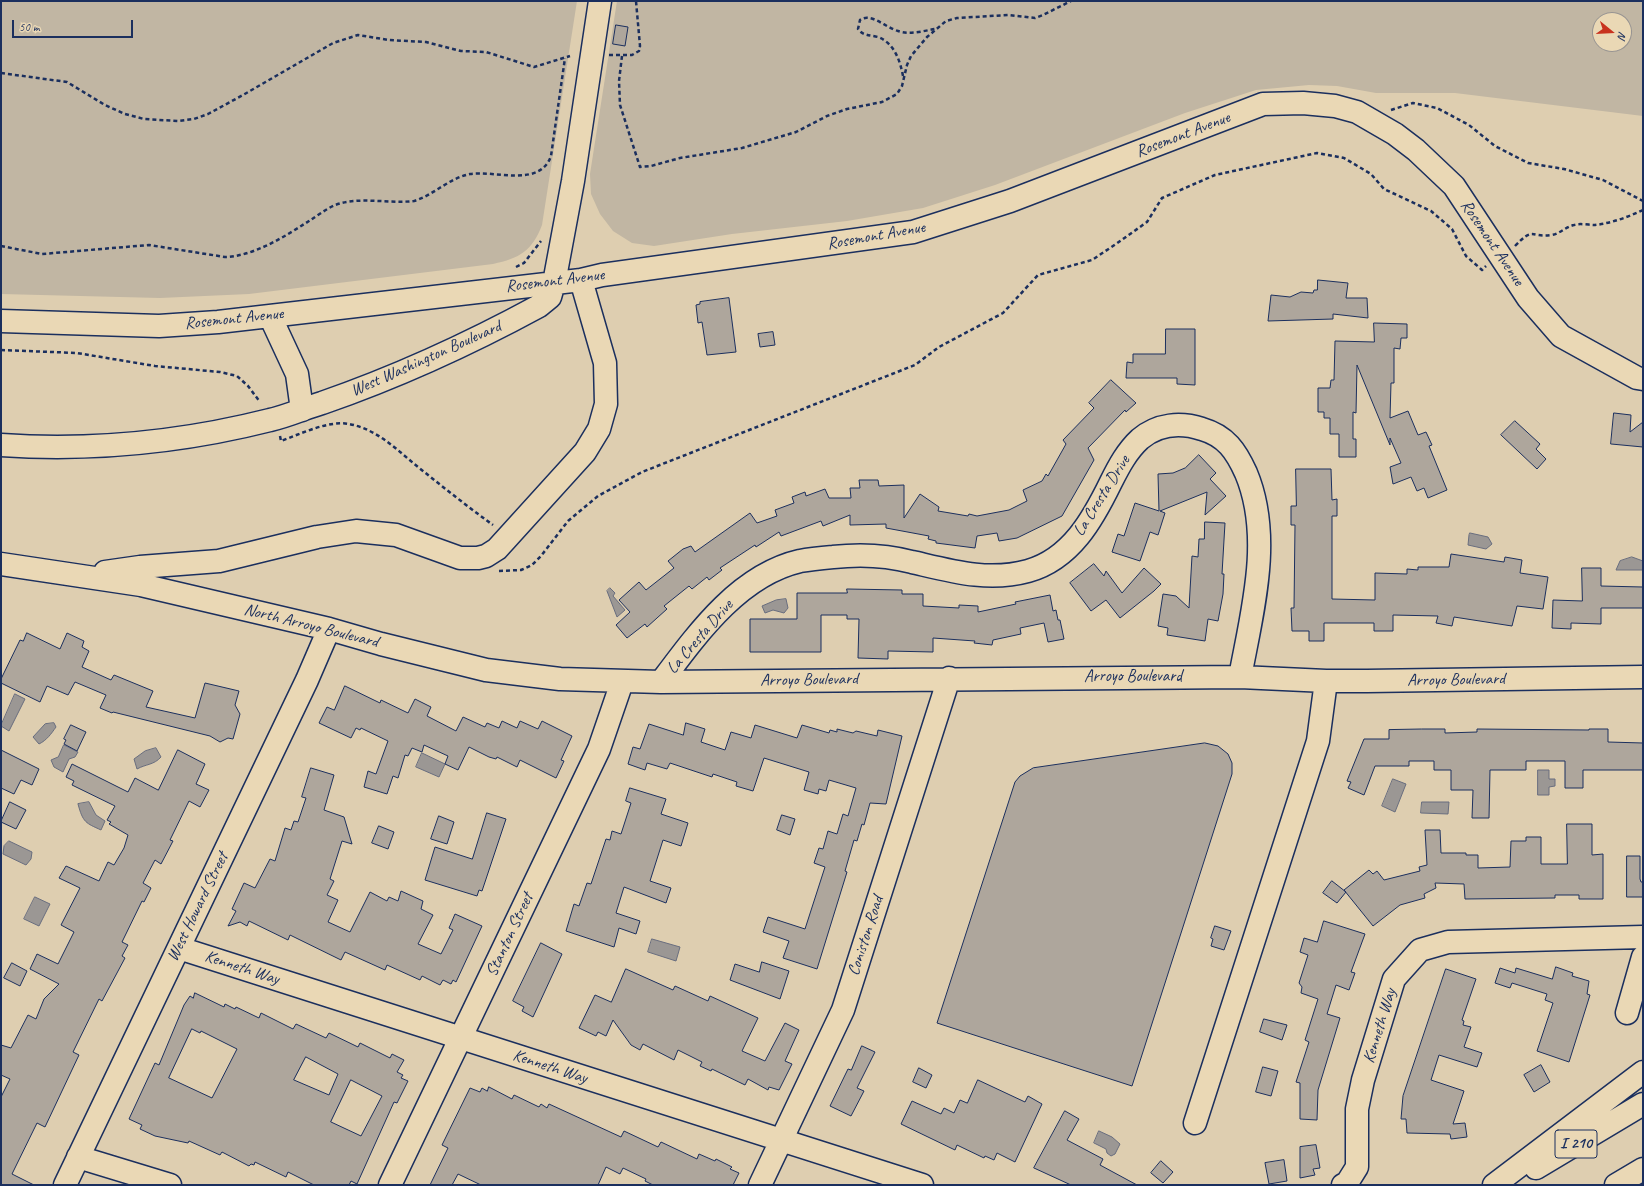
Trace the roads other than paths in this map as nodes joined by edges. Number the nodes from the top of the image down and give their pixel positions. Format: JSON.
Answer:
{"nodes":[{"id":1,"x":600,"y":1,"type":"edge"},
{"id":2,"x":581,"y":280,"type":"junction"},
{"id":3,"x":554,"y":283,"type":"junction"},
{"id":4,"x":270,"y":316,"type":"junction"},
{"id":5,"x":1,"y":321,"type":"edge"},
{"id":6,"x":1643,"y":379,"type":"edge"},
{"id":7,"x":302,"y":410,"type":"junction"},
{"id":8,"x":1,"y":445,"type":"edge"},
{"id":9,"x":1,"y":564,"type":"edge"},
{"id":10,"x":86,"y":575,"type":"junction"},
{"id":11,"x":329,"y":629,"type":"junction"},
{"id":12,"x":1240,"y":677,"type":"junction"},
{"id":13,"x":949,"y":678,"type":"junction"},
{"id":14,"x":1643,"y":678,"type":"edge"},
{"id":15,"x":622,"y":682,"type":"junction"},
{"id":16,"x":661,"y":682,"type":"junction"},
{"id":17,"x":1326,"y":682,"type":"junction"},
{"id":18,"x":1643,"y":937,"type":"edge"},
{"id":19,"x":178,"y":948,"type":"junction"},
{"id":20,"x":1643,"y":957,"type":"edge"},
{"id":21,"x":1627,"y":1013,"type":"dead end"},
{"id":22,"x":461,"y":1038,"type":"junction"},
{"id":23,"x":1643,"y":1072,"type":"edge"},
{"id":24,"x":1643,"y":1104,"type":"edge"},
{"id":25,"x":1195,"y":1123,"type":"dead end"},
{"id":26,"x":781,"y":1141,"type":"junction"},
{"id":27,"x":78,"y":1157,"type":"junction"},
{"id":28,"x":1643,"y":1169,"type":"edge"},
{"id":29,"x":64,"y":1185,"type":"edge"},
{"id":30,"x":170,"y":1185,"type":"edge"},
{"id":31,"x":390,"y":1185,"type":"edge"},
{"id":32,"x":760,"y":1185,"type":"edge"},
{"id":33,"x":922,"y":1185,"type":"edge"},
{"id":34,"x":1344,"y":1185,"type":"edge"},
{"id":35,"x":1494,"y":1185,"type":"edge"},
{"id":36,"x":1508,"y":1185,"type":"edge"},
{"id":37,"x":1616,"y":1185,"type":"edge"}],
"edges":[{"from":1,"to":3,"type":"main road","name":"West Washington Boulevard"},
{"from":2,"to":3,"type":"main road","name":"Rosemont Avenue"},
{"from":2,"to":6,"type":"main road","name":"Rosemont Avenue"},
{"from":2,"to":10,"type":"main road"},
{"from":3,"to":4,"type":"main road","name":"Rosemont Avenue"},
{"from":3,"to":7,"type":"main road","name":"West Washington Boulevard"},
{"from":4,"to":5,"type":"main road","name":"Rosemont Avenue"},
{"from":4,"to":7,"type":"main road"},
{"from":7,"to":8,"type":"main road","name":"West Washington Boulevard"},
{"from":9,"to":10,"type":"main road","name":"North Arroyo Boulevard"},
{"from":10,"to":11,"type":"main road","name":"North Arroyo Boulevard"},
{"from":11,"to":15,"type":"main road","name":"North Arroyo Boulevard"},
{"from":11,"to":19,"type":"main road","name":"West Howard Street"},
{"from":12,"to":13,"type":"main road","name":"Arroyo Boulevard"},
{"from":12,"to":16,"type":"main road","name":"La Cresta Drive"},
{"from":12,"to":17,"type":"main road","name":"Arroyo Boulevard"},
{"from":13,"to":16,"type":"main road","name":"Arroyo Boulevard"},
{"from":13,"to":26,"type":"main road","name":"Coniston Road"},
{"from":14,"to":17,"type":"main road","name":"Arroyo Boulevard"},
{"from":15,"to":16,"type":"main road","name":"Arroyo Boulevard"},
{"from":15,"to":22,"type":"main road","name":"Stanton Street"},
{"from":17,"to":25,"type":"main road"},
{"from":18,"to":34,"type":"main road","name":"Kenneth Way"},
{"from":19,"to":22,"type":"main road","name":"Kenneth Way"},
{"from":19,"to":27,"type":"main road","name":"West Howard Street"},
{"from":20,"to":21,"type":"main road"},
{"from":22,"to":26,"type":"main road","name":"Kenneth Way"},
{"from":22,"to":31,"type":"main road","name":"Stanton Street"},
{"from":23,"to":35,"type":"main road"},
{"from":24,"to":36,"type":"main road","number":"I 210"},
{"from":26,"to":32,"type":"main road","name":"Coniston Road"},
{"from":26,"to":33,"type":"main road","name":"Kenneth Way"},
{"from":27,"to":29,"type":"main road","name":"West Howard Street"},
{"from":27,"to":30,"type":"main road"},
{"from":28,"to":37,"type":"main road"}]}
